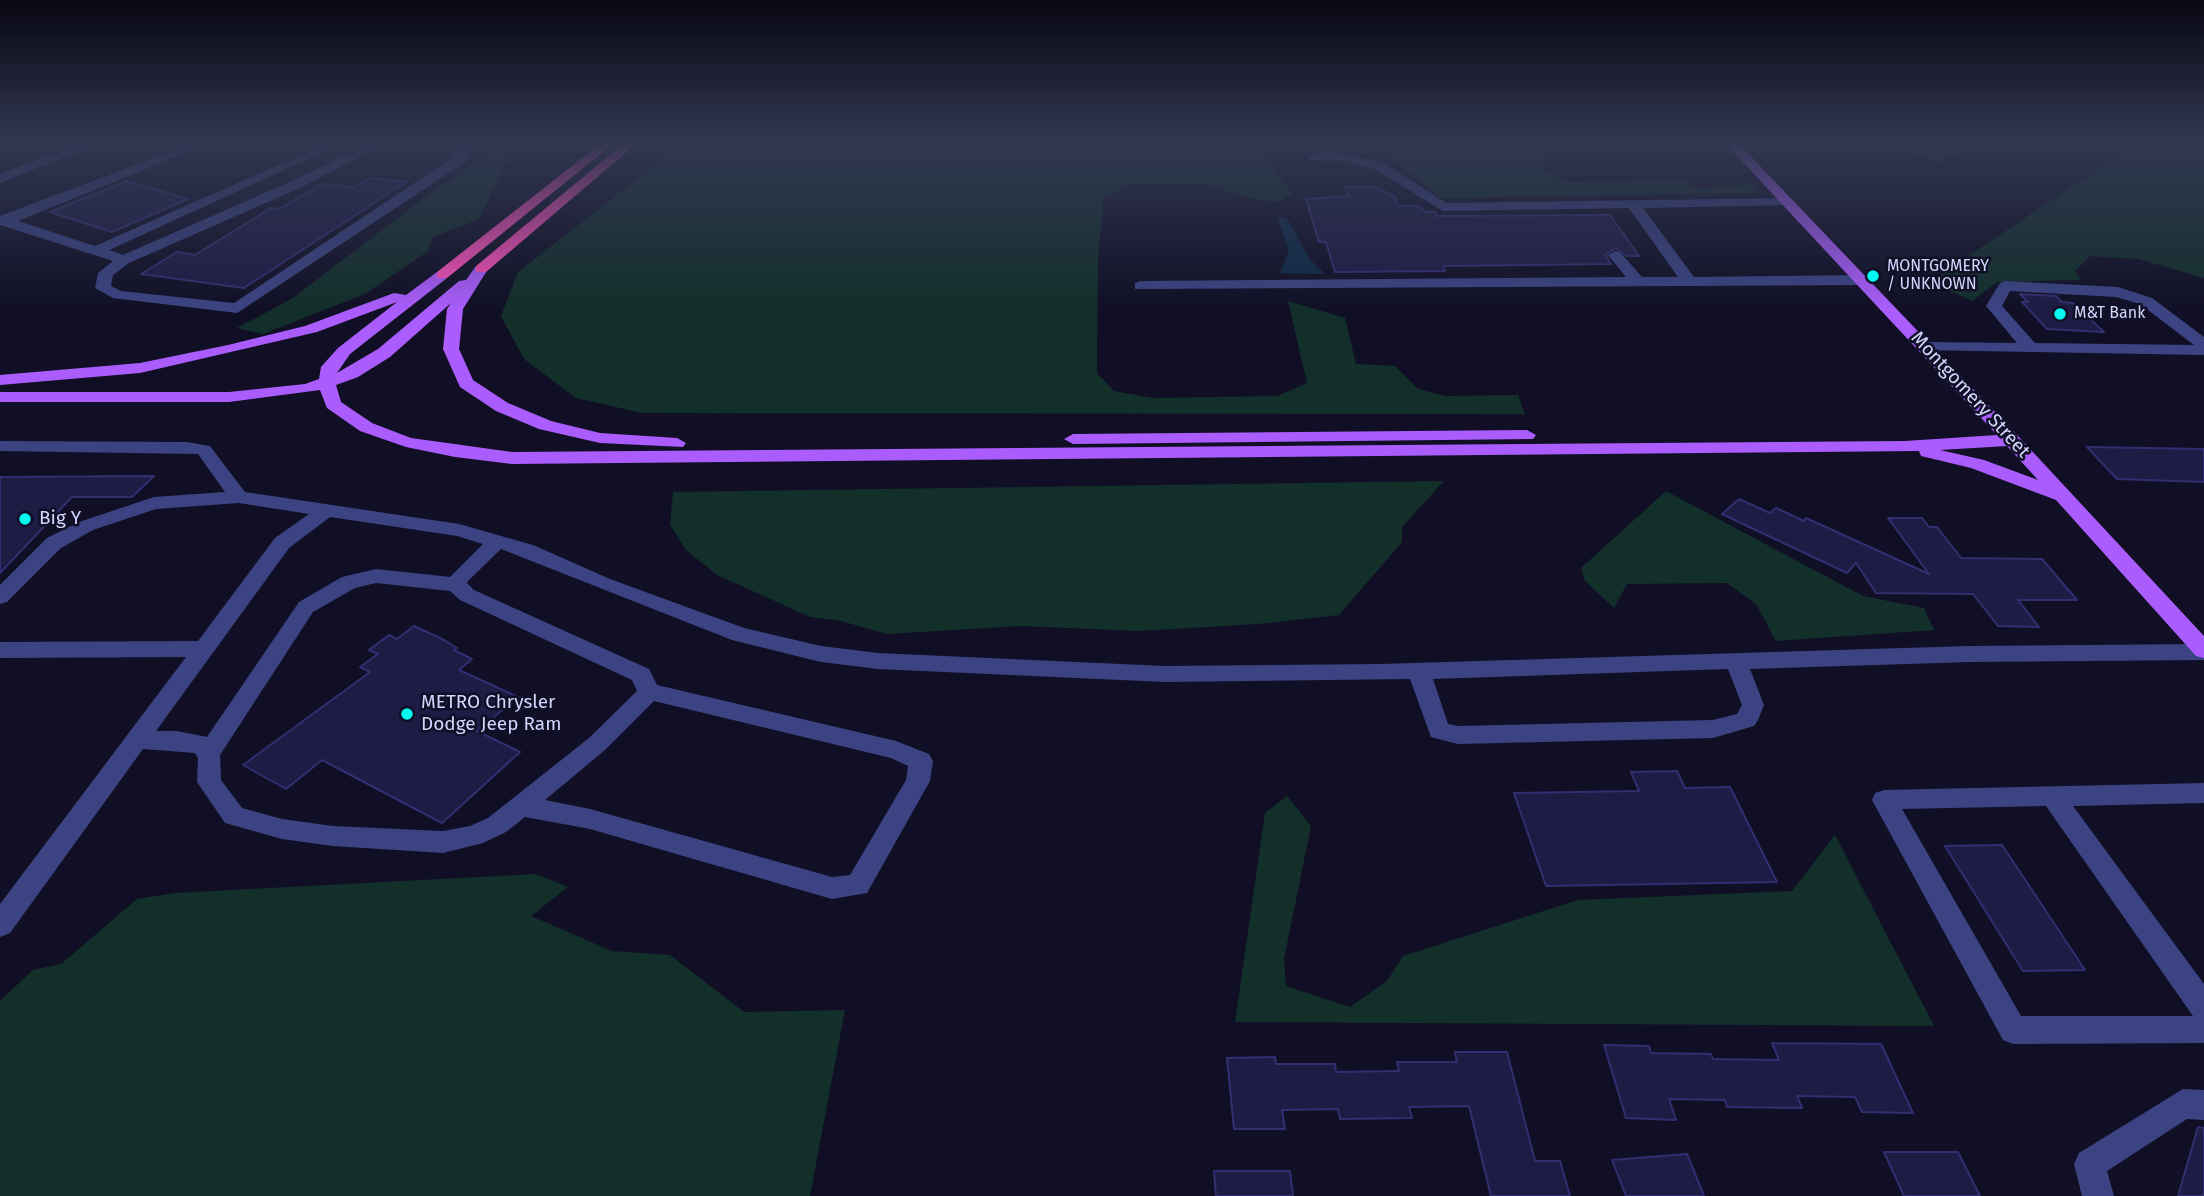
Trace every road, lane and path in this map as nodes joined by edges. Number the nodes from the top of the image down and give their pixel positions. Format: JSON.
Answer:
{"nodes":[{"id":1,"x":56,"y":200,"type":"edge"},
{"id":2,"x":210,"y":200,"type":"edge"},
{"id":3,"x":261,"y":200,"type":"edge"},
{"id":4,"x":399,"y":200,"type":"edge"},
{"id":5,"x":537,"y":200,"type":"edge"},
{"id":6,"x":563,"y":200,"type":"edge"},
{"id":7,"x":1432,"y":200,"type":"edge"},
{"id":8,"x":1786,"y":200,"type":"edge"},
{"id":9,"x":1788,"y":202,"type":"junction"},
{"id":10,"x":1633,"y":204,"type":"junction"},
{"id":11,"x":3,"y":220,"type":"edge"},
{"id":12,"x":24,"y":228,"type":"junction"},
{"id":13,"x":0,"y":237,"type":"edge"},
{"id":14,"x":95,"y":251,"type":"junction"},
{"id":15,"x":1615,"y":256,"type":"dead end"},
{"id":16,"x":124,"y":260,"type":"junction"},
{"id":17,"x":481,"y":269,"type":"junction"},
{"id":18,"x":442,"y":275,"type":"junction"},
{"id":19,"x":1861,"y":280,"type":"junction"},
{"id":20,"x":1689,"y":281,"type":"junction"},
{"id":21,"x":1638,"y":282,"type":"junction"},
{"id":22,"x":1140,"y":286,"type":"dead end"},
{"id":23,"x":2204,"y":345,"type":"edge"},
{"id":24,"x":1925,"y":347,"type":"junction"},
{"id":25,"x":2030,"y":348,"type":"junction"},
{"id":26,"x":2204,"y":350,"type":"edge"},
{"id":27,"x":0,"y":380,"type":"edge"},
{"id":28,"x":327,"y":383,"type":"junction"},
{"id":29,"x":0,"y":397,"type":"edge"},
{"id":30,"x":2012,"y":440,"type":"junction"},
{"id":31,"x":0,"y":446,"type":"edge"},
{"id":32,"x":1905,"y":446,"type":"junction"},
{"id":33,"x":239,"y":497,"type":"junction"},
{"id":34,"x":2065,"y":497,"type":"junction"},
{"id":35,"x":324,"y":512,"type":"junction"},
{"id":36,"x":498,"y":541,"type":"junction"},
{"id":37,"x":456,"y":585,"type":"junction"},
{"id":38,"x":0,"y":597,"type":"edge"},
{"id":39,"x":203,"y":649,"type":"junction"},
{"id":40,"x":0,"y":650,"type":"edge"},
{"id":41,"x":2204,"y":651,"type":"edge"},
{"id":42,"x":1736,"y":661,"type":"junction"},
{"id":43,"x":1419,"y":671,"type":"junction"},
{"id":44,"x":648,"y":691,"type":"junction"},
{"id":45,"x":136,"y":740,"type":"junction"},
{"id":46,"x":208,"y":754,"type":"junction"},
{"id":47,"x":2204,"y":793,"type":"edge"},
{"id":48,"x":2052,"y":796,"type":"junction"},
{"id":49,"x":521,"y":806,"type":"junction"},
{"id":50,"x":0,"y":925,"type":"edge"},
{"id":51,"x":2204,"y":1007,"type":"edge"},
{"id":52,"x":2204,"y":1029,"type":"edge"},
{"id":53,"x":2204,"y":1105,"type":"edge"},
{"id":54,"x":2098,"y":1196,"type":"edge"}],
"edges":[{"from":1,"to":11,"type":"lane"},
{"from":2,"to":14,"type":"lane"},
{"from":3,"to":16,"type":"lane"},
{"from":4,"to":16,"type":"lane"},
{"from":5,"to":18,"type":"highway"},
{"from":6,"to":17,"type":"highway"},
{"from":7,"to":10,"type":"lane"},
{"from":8,"to":9,"type":"main road","name":"Montgomery Street"},
{"from":9,"to":10,"type":"lane"},
{"from":9,"to":19,"type":"main road","name":"Montgomery Street"},
{"from":10,"to":20,"type":"lane"},
{"from":11,"to":12,"type":"lane"},
{"from":12,"to":13,"type":"lane"},
{"from":12,"to":14,"type":"lane"},
{"from":14,"to":16,"type":"lane"},
{"from":15,"to":21,"type":"lane"},
{"from":17,"to":28,"type":"main road"},
{"from":17,"to":30,"type":"main road"},
{"from":18,"to":27,"type":"main road"},
{"from":18,"to":28,"type":"main road"},
{"from":19,"to":20,"type":"lane"},
{"from":19,"to":24,"type":"main road","name":"Montgomery Street"},
{"from":20,"to":21,"type":"lane"},
{"from":21,"to":22,"type":"lane"},
{"from":23,"to":25,"type":"lane"},
{"from":24,"to":25,"type":"lane"},
{"from":24,"to":30,"type":"main road","name":"Montgomery Street"},
{"from":25,"to":26,"type":"lane"},
{"from":28,"to":29,"type":"main road"},
{"from":28,"to":32,"type":"main road"},
{"from":30,"to":32,"type":"main road"},
{"from":30,"to":34,"type":"main road","name":"Montgomery Street"},
{"from":31,"to":33,"type":"lane"},
{"from":32,"to":34,"type":"main road"},
{"from":33,"to":35,"type":"lane"},
{"from":33,"to":38,"type":"lane"},
{"from":34,"to":41,"type":"main road","name":"Montgomery Street"},
{"from":35,"to":36,"type":"lane"},
{"from":35,"to":39,"type":"lane"},
{"from":36,"to":37,"type":"lane"},
{"from":36,"to":43,"type":"lane"},
{"from":37,"to":44,"type":"lane"},
{"from":37,"to":46,"type":"lane"},
{"from":39,"to":40,"type":"lane"},
{"from":39,"to":45,"type":"lane"},
{"from":41,"to":42,"type":"lane"},
{"from":42,"to":43,"type":"lane"},
{"from":42,"to":43,"type":"lane"},
{"from":44,"to":49,"type":"lane"},
{"from":44,"to":49,"type":"lane"},
{"from":45,"to":46,"type":"lane"},
{"from":45,"to":50,"type":"lane"},
{"from":46,"to":49,"type":"lane"},
{"from":47,"to":48,"type":"lane"},
{"from":48,"to":51,"type":"lane"},
{"from":48,"to":52,"type":"lane"},
{"from":53,"to":54,"type":"lane"}]}
